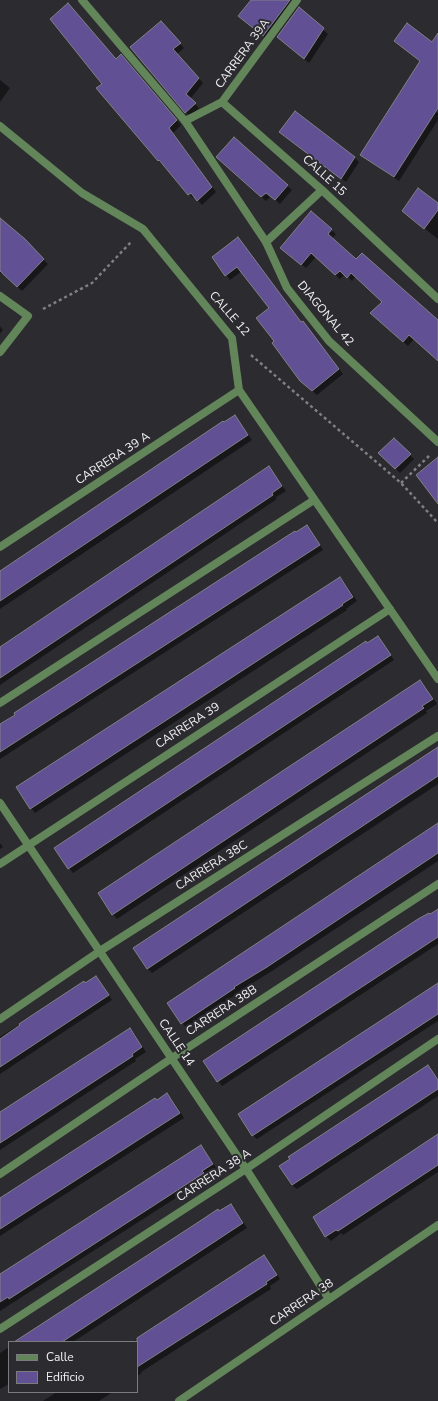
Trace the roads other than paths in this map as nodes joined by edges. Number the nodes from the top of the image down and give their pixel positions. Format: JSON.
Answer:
{"nodes":[{"id":1,"x":82,"y":0,"type":"edge"},
{"id":2,"x":297,"y":0,"type":"edge"},
{"id":3,"x":222,"y":102,"type":"junction"},
{"id":4,"x":185,"y":121,"type":"junction"},
{"id":5,"x":0,"y":126,"type":"edge"},
{"id":6,"x":322,"y":190,"type":"junction"},
{"id":7,"x":266,"y":242,"type":"junction"},
{"id":8,"x":0,"y":296,"type":"edge"},
{"id":9,"x":438,"y":299,"type":"edge"},
{"id":10,"x":0,"y":352,"type":"edge"},
{"id":11,"x":239,"y":390,"type":"junction"},
{"id":12,"x":438,"y":442,"type":"edge"},
{"id":13,"x":314,"y":500,"type":"junction"},
{"id":14,"x":0,"y":547,"type":"edge"},
{"id":15,"x":390,"y":609,"type":"junction"},
{"id":16,"x":438,"y":679,"type":"edge"},
{"id":17,"x":0,"y":703,"type":"edge"},
{"id":18,"x":438,"y":736,"type":"edge"},
{"id":19,"x":0,"y":803,"type":"edge"},
{"id":20,"x":28,"y":845,"type":"junction"},
{"id":21,"x":0,"y":864,"type":"edge"},
{"id":22,"x":438,"y":884,"type":"edge"},
{"id":23,"x":100,"y":951,"type":"junction"},
{"id":24,"x":0,"y":1019,"type":"edge"},
{"id":25,"x":438,"y":1039,"type":"edge"},
{"id":26,"x":172,"y":1058,"type":"junction"},
{"id":27,"x":246,"y":1169,"type":"junction"},
{"id":28,"x":0,"y":1174,"type":"edge"},
{"id":29,"x":438,"y":1225,"type":"edge"},
{"id":30,"x":329,"y":1300,"type":"junction"},
{"id":31,"x":0,"y":1329,"type":"edge"},
{"id":32,"x":179,"y":1401,"type":"edge"}],
"edges":[{"from":1,"to":4,"type":"street"},
{"from":2,"to":3,"type":"street","name":"CARRERA 39A"},
{"from":3,"to":4,"type":"street"},
{"from":3,"to":6,"type":"street","name":"CALLE 15"},
{"from":4,"to":7,"type":"street"},
{"from":5,"to":11,"type":"street","name":"CALLE 12"},
{"from":6,"to":7,"type":"street"},
{"from":6,"to":9,"type":"street","name":"CALLE 15"},
{"from":7,"to":12,"type":"street","name":"DIAGONAL 42"},
{"from":8,"to":10,"type":"street"},
{"from":11,"to":13,"type":"street"},
{"from":11,"to":14,"type":"street","name":"CARRERA 39 A"},
{"from":13,"to":15,"type":"street"},
{"from":13,"to":17,"type":"street"},
{"from":15,"to":16,"type":"street"},
{"from":15,"to":20,"type":"street","name":"CARRERA 39"},
{"from":18,"to":23,"type":"street","name":"CARRERA 38C"},
{"from":19,"to":20,"type":"street","name":"CALLE 14"},
{"from":20,"to":21,"type":"street","name":"CARRERA 39"},
{"from":20,"to":23,"type":"street","name":"CALLE 14"},
{"from":22,"to":26,"type":"street","name":"CARRERA 38B"},
{"from":23,"to":24,"type":"street","name":"CARRERA 38C"},
{"from":23,"to":26,"type":"street","name":"CALLE 14"},
{"from":25,"to":27,"type":"street","name":"CARRERA 38 A"},
{"from":26,"to":27,"type":"street","name":"CALLE 14"},
{"from":26,"to":28,"type":"street","name":"CARRERA 38B"},
{"from":27,"to":30,"type":"street","name":"CALLE 14"},
{"from":27,"to":31,"type":"street","name":"CARRERA 38 A"},
{"from":29,"to":30,"type":"street","name":"CARRERA 38"},
{"from":30,"to":32,"type":"street","name":"CARRERA 38"}]}
